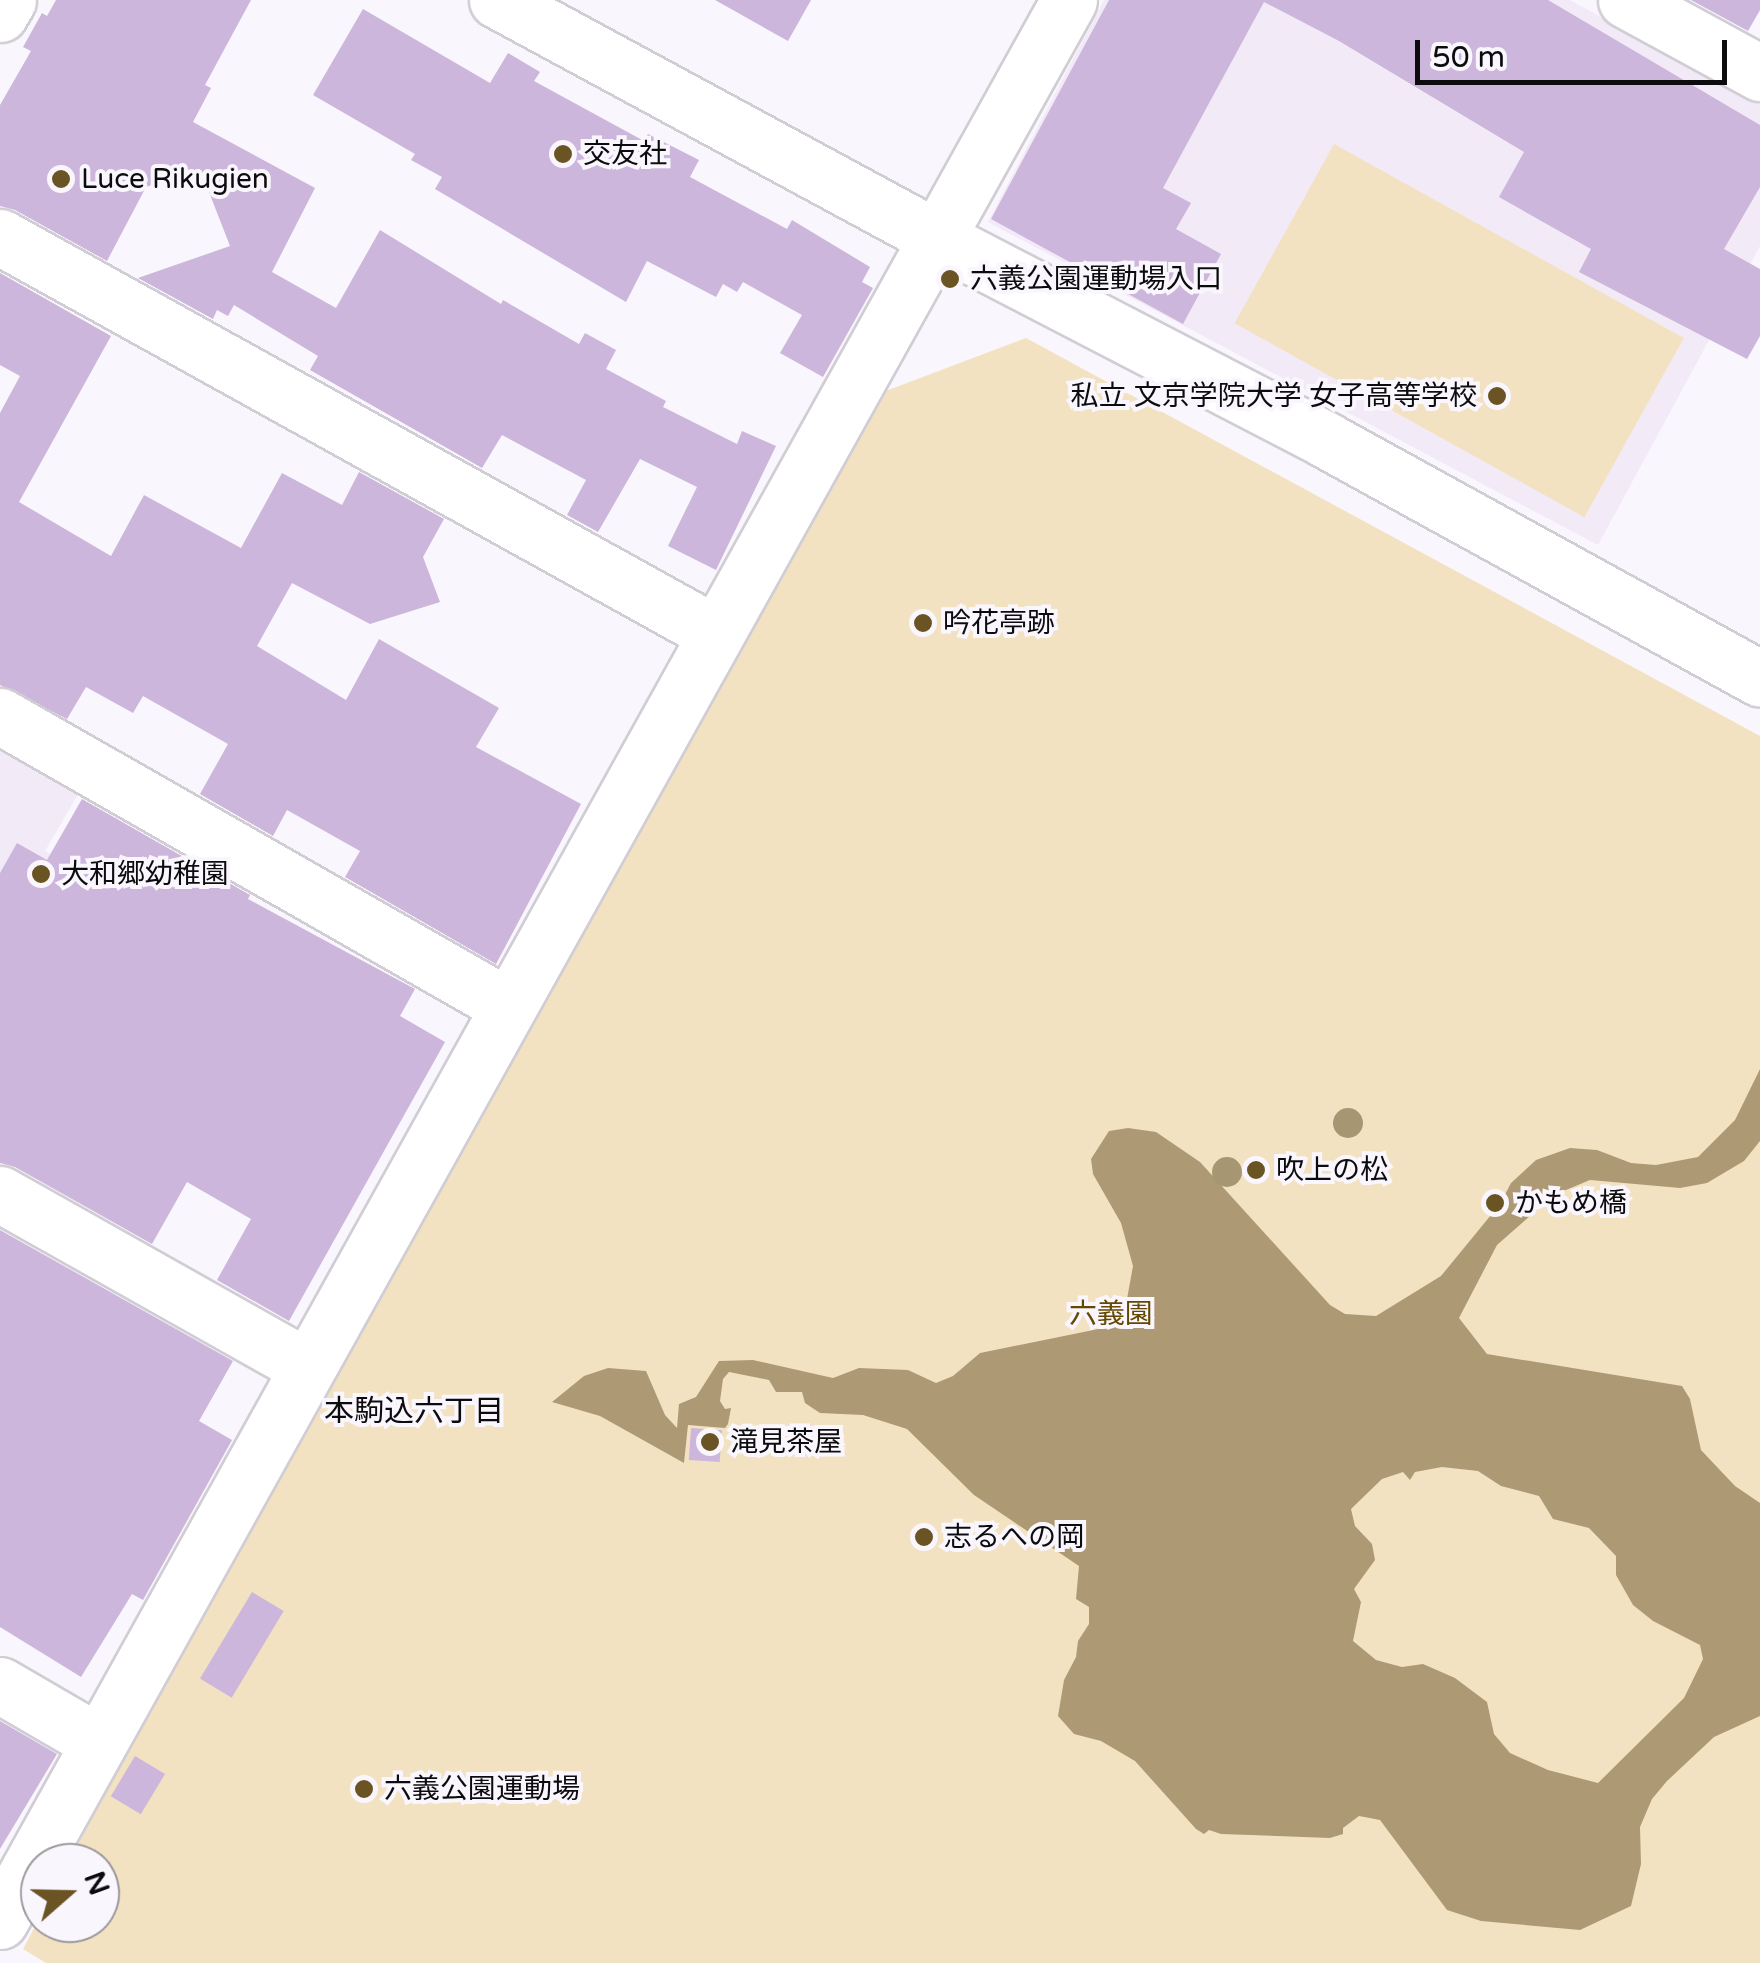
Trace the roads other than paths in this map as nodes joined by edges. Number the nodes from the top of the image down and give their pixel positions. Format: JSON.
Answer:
{"nodes":[{"id":1,"x":8,"y":0,"type":"edge"},
{"id":2,"x":497,"y":0,"type":"edge"},
{"id":3,"x":1069,"y":0,"type":"edge"},
{"id":4,"x":1626,"y":0,"type":"edge"},
{"id":5,"x":0,"y":14,"type":"edge"},
{"id":6,"x":1754,"y":56,"type":"edge"},
{"id":7,"x":0,"y":237,"type":"edge"},
{"id":8,"x":939,"y":240,"type":"junction"},
{"id":9,"x":713,"y":632,"type":"junction"},
{"id":10,"x":1760,"y":679,"type":"edge"},
{"id":11,"x":0,"y":716,"type":"edge"},
{"id":12,"x":506,"y":1005,"type":"junction"},
{"id":13,"x":0,"y":1194,"type":"edge"},
{"id":14,"x":305,"y":1366,"type":"junction"},
{"id":15,"x":0,"y":1685,"type":"edge"},
{"id":16,"x":98,"y":1742,"type":"junction"},
{"id":17,"x":0,"y":1921,"type":"edge"}],
"edges":[{"from":1,"to":5,"type":"street"},
{"from":2,"to":8,"type":"street"},
{"from":3,"to":8,"type":"street"},
{"from":4,"to":6,"type":"street"},
{"from":7,"to":9,"type":"street"},
{"from":8,"to":9,"type":"street"},
{"from":8,"to":10,"type":"street"},
{"from":9,"to":12,"type":"street"},
{"from":11,"to":12,"type":"street"},
{"from":12,"to":14,"type":"street"},
{"from":13,"to":14,"type":"street"},
{"from":14,"to":16,"type":"street"},
{"from":15,"to":16,"type":"street"},
{"from":16,"to":17,"type":"street"}]}
